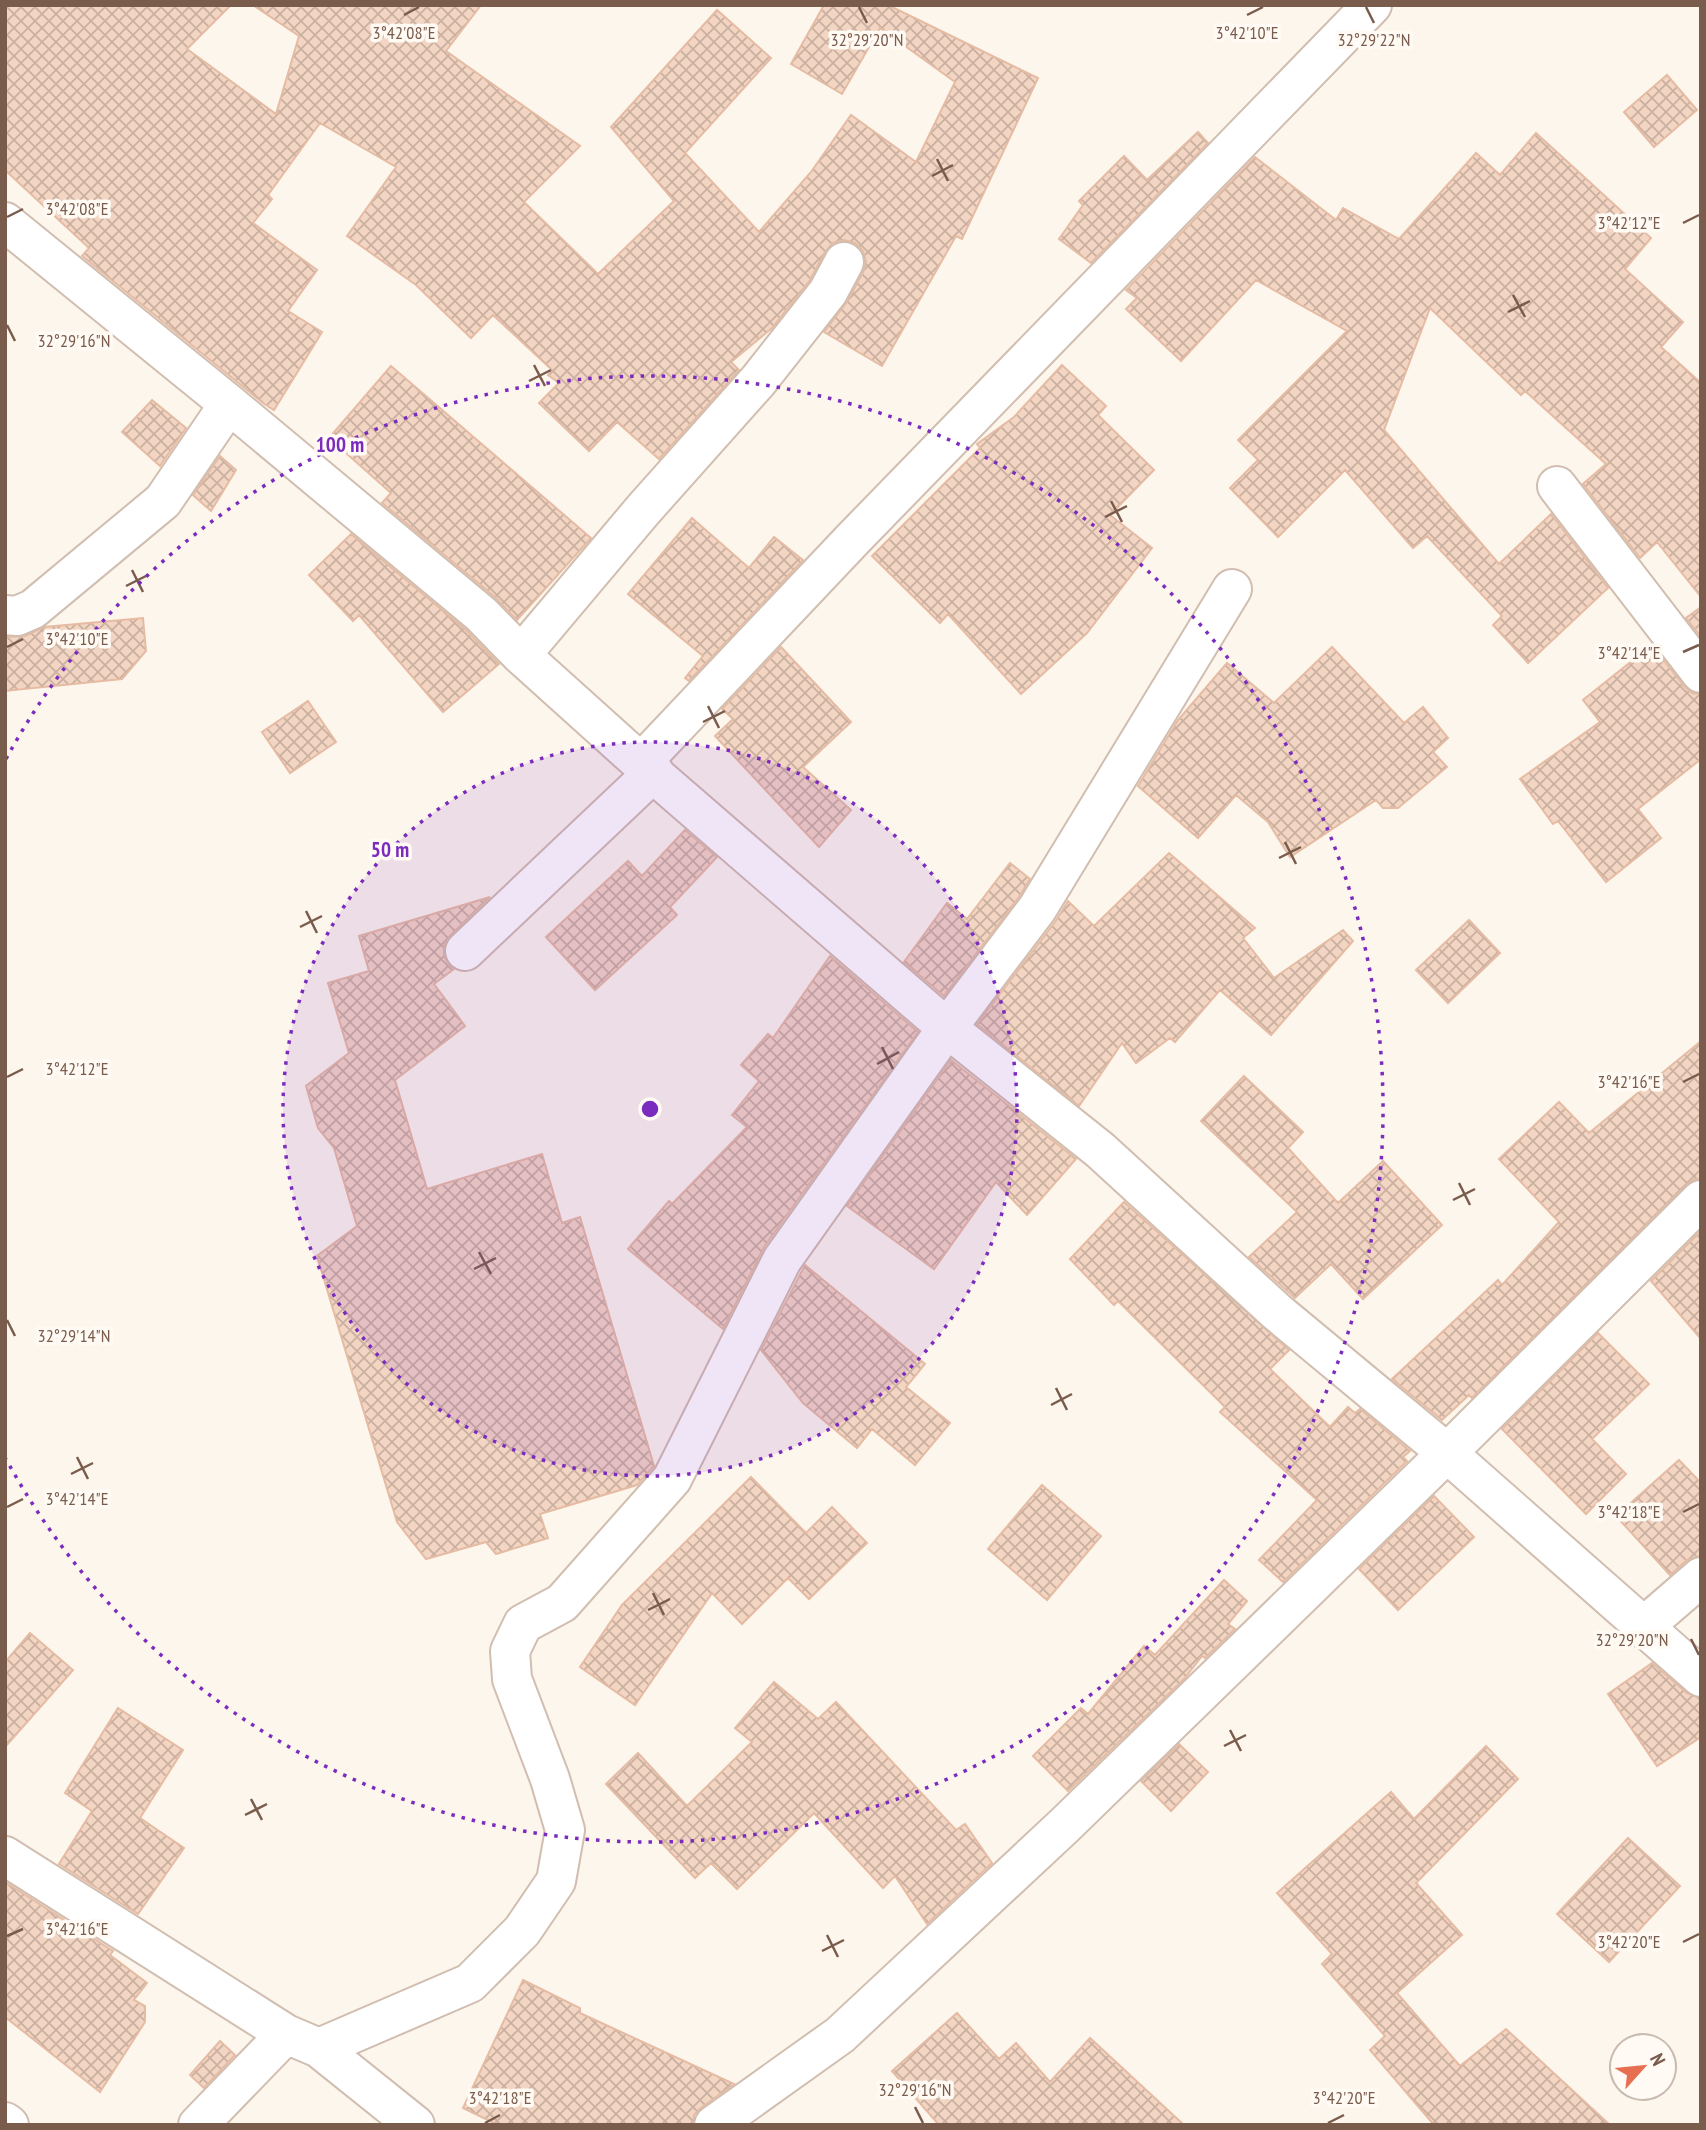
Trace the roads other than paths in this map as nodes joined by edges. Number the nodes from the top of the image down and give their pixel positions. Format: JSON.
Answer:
{"nodes":[{"id":1,"x":1372,"y":5,"type":"edge"},
{"id":2,"x":5,"y":222,"type":"edge"},
{"id":3,"x":844,"y":262,"type":"dead end"},
{"id":4,"x":229,"y":404,"type":"junction"},
{"id":5,"x":1557,"y":486,"type":"dead end"},
{"id":6,"x":1232,"y":589,"type":"dead end"},
{"id":7,"x":5,"y":615,"type":"edge"},
{"id":8,"x":521,"y":655,"type":"junction"},
{"id":9,"x":1701,"y":673,"type":"edge"},
{"id":10,"x":648,"y":768,"type":"junction"},
{"id":11,"x":465,"y":951,"type":"dead end"},
{"id":12,"x":947,"y":1028,"type":"junction"},
{"id":13,"x":1701,"y":1200,"type":"edge"},
{"id":14,"x":1447,"y":1453,"type":"junction"},
{"id":15,"x":1701,"y":1577,"type":"edge"},
{"id":16,"x":1642,"y":1628,"type":"junction"},
{"id":17,"x":1701,"y":1677,"type":"edge"},
{"id":18,"x":5,"y":1856,"type":"edge"},
{"id":19,"x":303,"y":2041,"type":"junction"},
{"id":20,"x":198,"y":2125,"type":"edge"},
{"id":21,"x":415,"y":2125,"type":"edge"},
{"id":22,"x":714,"y":2125,"type":"edge"}],
"edges":[{"from":1,"to":10,"type":"street"},
{"from":2,"to":4,"type":"street"},
{"from":3,"to":8,"type":"street"},
{"from":4,"to":7,"type":"street"},
{"from":4,"to":8,"type":"street"},
{"from":5,"to":9,"type":"street"},
{"from":6,"to":12,"type":"street"},
{"from":8,"to":10,"type":"street"},
{"from":10,"to":11,"type":"street"},
{"from":10,"to":12,"type":"street"},
{"from":12,"to":14,"type":"street"},
{"from":12,"to":19,"type":"street"},
{"from":13,"to":14,"type":"street"},
{"from":14,"to":16,"type":"street"},
{"from":14,"to":22,"type":"street"},
{"from":15,"to":16,"type":"street"},
{"from":16,"to":17,"type":"street"},
{"from":18,"to":19,"type":"street"},
{"from":19,"to":20,"type":"street"},
{"from":19,"to":21,"type":"street"}]}
